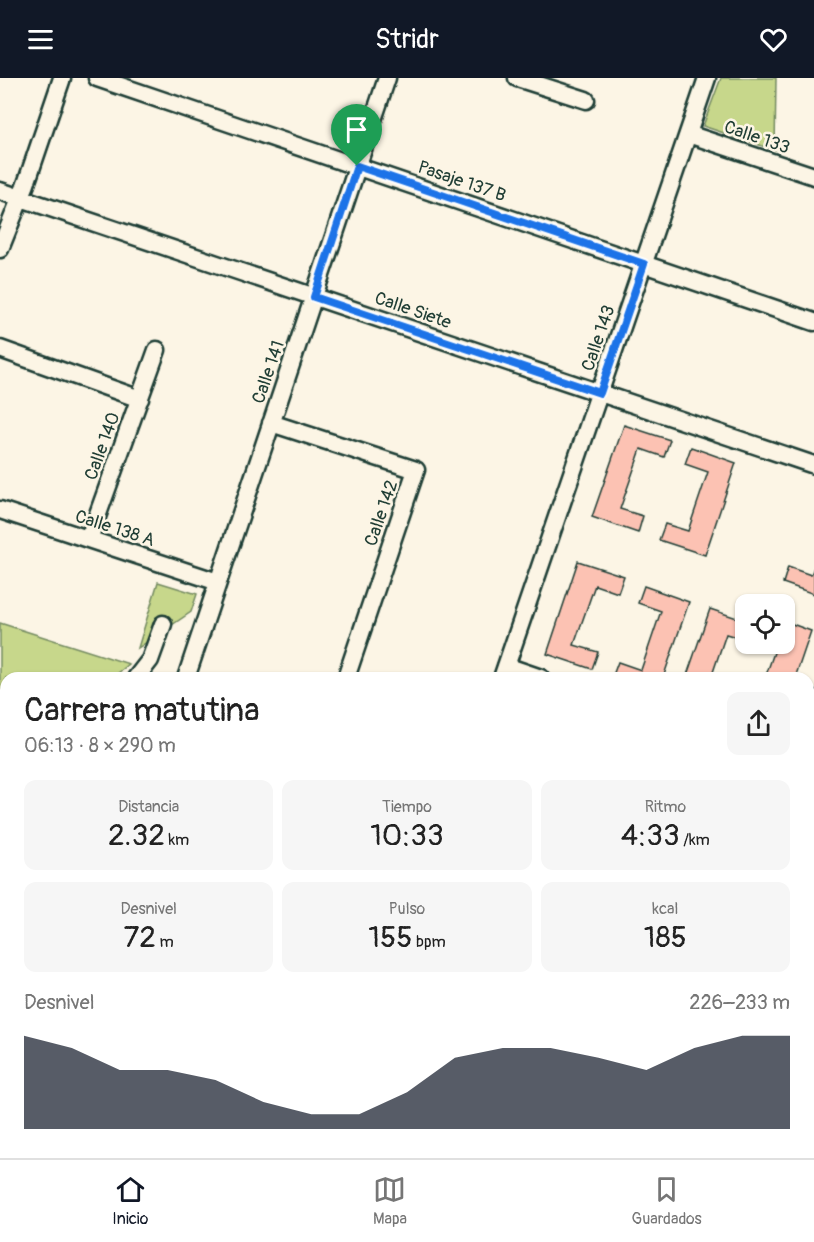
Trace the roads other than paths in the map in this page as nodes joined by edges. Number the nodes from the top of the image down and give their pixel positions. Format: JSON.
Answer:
{"nodes":[{"id":1,"x":62,"y":78,"type":"edge"},
{"id":2,"x":97,"y":78,"type":"edge"},
{"id":3,"x":387,"y":78,"type":"edge"},
{"id":4,"x":517,"y":78,"type":"edge"},
{"id":5,"x":707,"y":78,"type":"edge"},
{"id":6,"x":548,"y":83,"type":"edge"},
{"id":7,"x":586,"y":100,"type":"dead end"},
{"id":8,"x":688,"y":134,"type":"junction"},
{"id":9,"x":357,"y":166,"type":"junction"},
{"id":10,"x":814,"y":176,"type":"edge"},
{"id":11,"x":0,"y":191,"type":"edge"},
{"id":12,"x":19,"y":198,"type":"junction"},
{"id":13,"x":0,"y":249,"type":"edge"},
{"id":14,"x":644,"y":264,"type":"junction"},
{"id":15,"x":314,"y":297,"type":"junction"},
{"id":16,"x":814,"y":322,"type":"edge"},
{"id":17,"x":0,"y":349,"type":"edge"},
{"id":18,"x":157,"y":350,"type":"dead end"},
{"id":19,"x":600,"y":393,"type":"junction"},
{"id":20,"x":140,"y":399,"type":"junction"},
{"id":21,"x":272,"y":423,"type":"junction"},
{"id":22,"x":814,"y":465,"type":"edge"},
{"id":23,"x":0,"y":510,"type":"edge"},
{"id":24,"x":89,"y":540,"type":"junction"},
{"id":25,"x":218,"y":582,"type":"junction"},
{"id":26,"x":163,"y":624,"type":"dead end"},
{"id":27,"x":141,"y":672,"type":"edge"},
{"id":28,"x":188,"y":672,"type":"edge"},
{"id":29,"x":348,"y":672,"type":"edge"},
{"id":30,"x":504,"y":672,"type":"edge"}],
"edges":[{"from":1,"to":12,"type":"street"},
{"from":2,"to":9,"type":"street","name":"Pasaje 137 B"},
{"from":3,"to":9,"type":"street","name":"Calle 141"},
{"from":4,"to":6,"type":"street"},
{"from":5,"to":8,"type":"street","name":"Calle 143"},
{"from":6,"to":7,"type":"street"},
{"from":8,"to":10,"type":"street","name":"Calle 133"},
{"from":8,"to":14,"type":"street","name":"Calle 143"},
{"from":9,"to":14,"type":"street","name":"Pasaje 137 B"},
{"from":9,"to":15,"type":"street","name":"Calle 141"},
{"from":11,"to":12,"type":"street","name":"Calle Siete"},
{"from":12,"to":13,"type":"street"},
{"from":12,"to":15,"type":"street","name":"Calle Siete"},
{"from":14,"to":16,"type":"street","name":"Pasaje 137 B"},
{"from":14,"to":19,"type":"street","name":"Calle 143"},
{"from":15,"to":19,"type":"street","name":"Calle Siete"},
{"from":15,"to":21,"type":"street","name":"Calle 141"},
{"from":17,"to":20,"type":"street","name":"Calle 140"},
{"from":18,"to":20,"type":"street","name":"Calle 140"},
{"from":19,"to":22,"type":"street","name":"Calle Siete"},
{"from":19,"to":30,"type":"street","name":"Calle 143"},
{"from":20,"to":24,"type":"street","name":"Calle 140"},
{"from":21,"to":25,"type":"street","name":"Calle 141"},
{"from":21,"to":29,"type":"street","name":"Calle 142"},
{"from":23,"to":24,"type":"street","name":"Calle 138 A"},
{"from":24,"to":25,"type":"street","name":"Calle 138 A"},
{"from":25,"to":28,"type":"street","name":"Calle 141"},
{"from":26,"to":27,"type":"street"}]}
